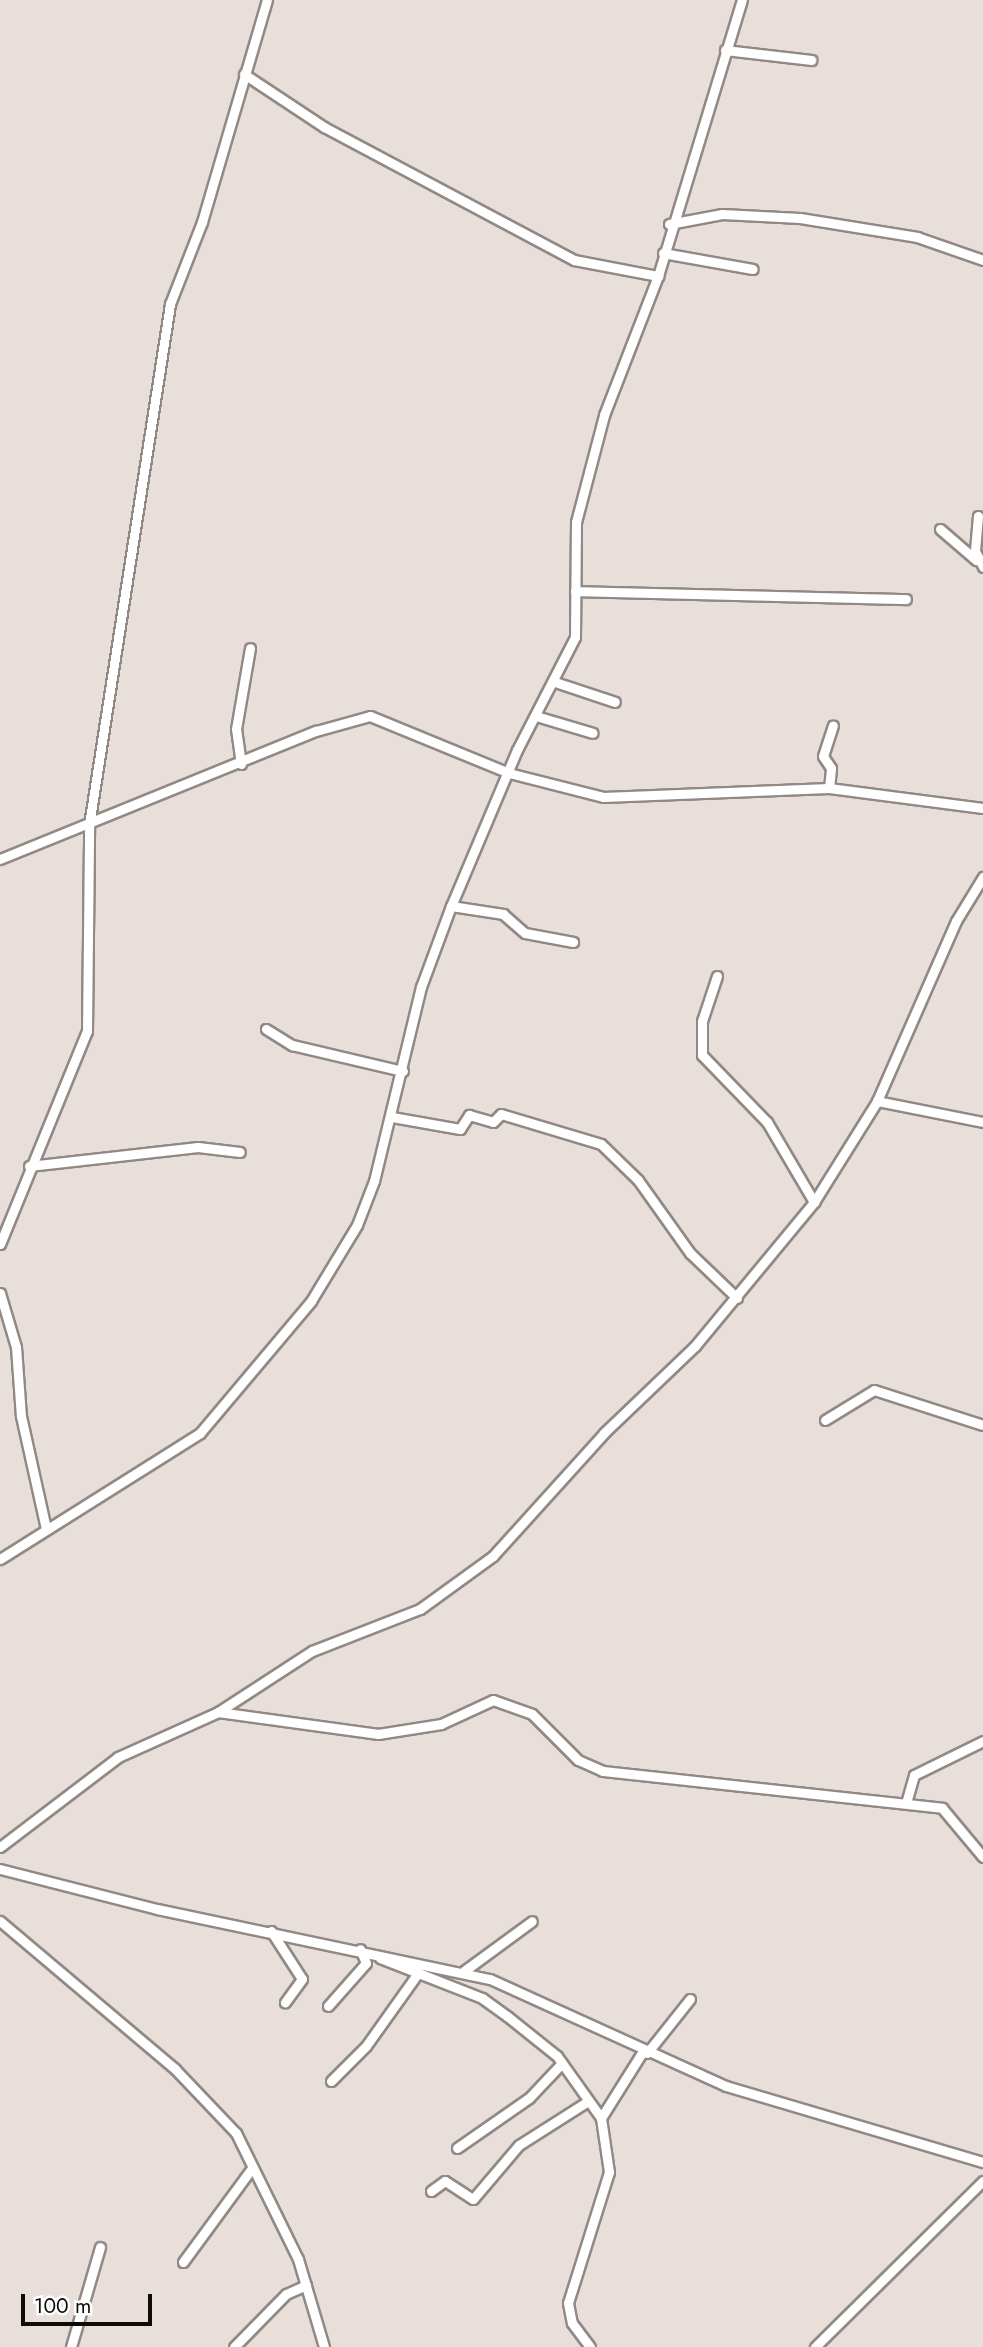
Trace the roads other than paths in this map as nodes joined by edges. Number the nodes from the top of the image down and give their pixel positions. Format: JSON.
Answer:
{"nodes":[{"id":1,"x":267,"y":0,"type":"edge"},
{"id":2,"x":742,"y":0,"type":"edge"},
{"id":3,"x":725,"y":50,"type":"junction"},
{"id":4,"x":811,"y":60,"type":"dead end"},
{"id":5,"x":244,"y":74,"type":"junction"},
{"id":6,"x":668,"y":224,"type":"junction"},
{"id":7,"x":663,"y":253,"type":"junction"},
{"id":8,"x":983,"y":260,"type":"edge"},
{"id":9,"x":753,"y":269,"type":"dead end"},
{"id":10,"x":658,"y":276,"type":"junction"},
{"id":11,"x":978,"y":516,"type":"dead end"},
{"id":12,"x":940,"y":530,"type":"dead end"},
{"id":13,"x":980,"y":564,"type":"edge"},
{"id":14,"x":575,"y":591,"type":"junction"},
{"id":15,"x":906,"y":599,"type":"dead end"},
{"id":16,"x":250,"y":648,"type":"dead end"},
{"id":17,"x":555,"y":682,"type":"junction"},
{"id":18,"x":615,"y":702,"type":"dead end"},
{"id":19,"x":536,"y":716,"type":"junction"},
{"id":20,"x":833,"y":726,"type":"dead end"},
{"id":21,"x":593,"y":733,"type":"dead end"},
{"id":22,"x":241,"y":764,"type":"junction"},
{"id":23,"x":509,"y":774,"type":"junction"},
{"id":24,"x":829,"y":788,"type":"junction"},
{"id":25,"x":983,"y":808,"type":"edge"},
{"id":26,"x":89,"y":825,"type":"junction"},
{"id":27,"x":0,"y":859,"type":"edge"},
{"id":28,"x":983,"y":877,"type":"edge"},
{"id":29,"x":451,"y":906,"type":"junction"},
{"id":30,"x":573,"y":942,"type":"dead end"},
{"id":31,"x":717,"y":976,"type":"dead end"},
{"id":32,"x":266,"y":1029,"type":"dead end"},
{"id":33,"x":403,"y":1071,"type":"junction"},
{"id":34,"x":877,"y":1101,"type":"junction"},
{"id":35,"x":392,"y":1117,"type":"junction"},
{"id":36,"x":983,"y":1122,"type":"edge"},
{"id":37,"x":240,"y":1152,"type":"dead end"},
{"id":38,"x":29,"y":1166,"type":"junction"},
{"id":39,"x":814,"y":1202,"type":"junction"},
{"id":40,"x":0,"y":1244,"type":"edge"},
{"id":41,"x":0,"y":1293,"type":"edge"},
{"id":42,"x":737,"y":1298,"type":"junction"},
{"id":43,"x":825,"y":1420,"type":"dead end"},
{"id":44,"x":983,"y":1425,"type":"edge"},
{"id":45,"x":46,"y":1529,"type":"junction"},
{"id":46,"x":0,"y":1559,"type":"edge"},
{"id":47,"x":218,"y":1712,"type":"junction"},
{"id":48,"x":983,"y":1741,"type":"edge"},
{"id":49,"x":906,"y":1803,"type":"junction"},
{"id":50,"x":0,"y":1847,"type":"edge"},
{"id":51,"x":983,"y":1857,"type":"edge"},
{"id":52,"x":0,"y":1869,"type":"edge"},
{"id":53,"x":0,"y":1921,"type":"edge"},
{"id":54,"x":532,"y":1921,"type":"dead end"},
{"id":55,"x":271,"y":1931,"type":"junction"},
{"id":56,"x":360,"y":1949,"type":"junction"},
{"id":57,"x":370,"y":1951,"type":"junction"},
{"id":58,"x":462,"y":1971,"type":"junction"},
{"id":59,"x":418,"y":1973,"type":"junction"},
{"id":60,"x":690,"y":1999,"type":"dead end"},
{"id":61,"x":285,"y":2002,"type":"dead end"},
{"id":62,"x":328,"y":2006,"type":"dead end"},
{"id":63,"x":645,"y":2052,"type":"junction"},
{"id":64,"x":562,"y":2063,"type":"junction"},
{"id":65,"x":331,"y":2081,"type":"dead end"},
{"id":66,"x":588,"y":2101,"type":"junction"},
{"id":67,"x":601,"y":2118,"type":"junction"},
{"id":68,"x":457,"y":2148,"type":"dead end"},
{"id":69,"x":983,"y":2162,"type":"edge"},
{"id":70,"x":252,"y":2168,"type":"junction"},
{"id":71,"x":983,"y":2181,"type":"edge"},
{"id":72,"x":430,"y":2191,"type":"dead end"},
{"id":73,"x":100,"y":2246,"type":"dead end"},
{"id":74,"x":183,"y":2262,"type":"dead end"},
{"id":75,"x":306,"y":2285,"type":"junction"},
{"id":76,"x":71,"y":2347,"type":"edge"},
{"id":77,"x":234,"y":2347,"type":"edge"},
{"id":78,"x":324,"y":2347,"type":"edge"},
{"id":79,"x":590,"y":2347,"type":"edge"},
{"id":80,"x":815,"y":2347,"type":"edge"}],
"edges":[{"from":1,"to":5,"type":"street"},
{"from":2,"to":3,"type":"street"},
{"from":3,"to":4,"type":"street"},
{"from":3,"to":6,"type":"street"},
{"from":5,"to":10,"type":"street"},
{"from":5,"to":26,"type":"street"},
{"from":6,"to":7,"type":"street"},
{"from":6,"to":8,"type":"street"},
{"from":7,"to":9,"type":"street"},
{"from":7,"to":10,"type":"street"},
{"from":10,"to":14,"type":"street"},
{"from":11,"to":13,"type":"street"},
{"from":12,"to":13,"type":"street"},
{"from":14,"to":15,"type":"street"},
{"from":14,"to":17,"type":"street"},
{"from":16,"to":22,"type":"street"},
{"from":17,"to":18,"type":"street"},
{"from":17,"to":19,"type":"street"},
{"from":19,"to":21,"type":"street"},
{"from":19,"to":23,"type":"street"},
{"from":20,"to":24,"type":"street"},
{"from":22,"to":23,"type":"street"},
{"from":22,"to":26,"type":"street"},
{"from":23,"to":24,"type":"street"},
{"from":23,"to":29,"type":"street"},
{"from":24,"to":25,"type":"street"},
{"from":26,"to":27,"type":"street"},
{"from":26,"to":38,"type":"street"},
{"from":28,"to":34,"type":"street"},
{"from":29,"to":30,"type":"street"},
{"from":29,"to":33,"type":"street"},
{"from":31,"to":39,"type":"street"},
{"from":32,"to":33,"type":"street"},
{"from":33,"to":35,"type":"street"},
{"from":34,"to":36,"type":"street"},
{"from":34,"to":39,"type":"street"},
{"from":35,"to":42,"type":"street"},
{"from":35,"to":45,"type":"street"},
{"from":37,"to":38,"type":"street"},
{"from":38,"to":40,"type":"street"},
{"from":39,"to":42,"type":"street"},
{"from":41,"to":45,"type":"street"},
{"from":42,"to":47,"type":"street"},
{"from":43,"to":44,"type":"street"},
{"from":45,"to":46,"type":"street"},
{"from":47,"to":49,"type":"street"},
{"from":47,"to":50,"type":"street"},
{"from":48,"to":49,"type":"street"},
{"from":49,"to":51,"type":"street"},
{"from":52,"to":55,"type":"street"},
{"from":53,"to":70,"type":"street"},
{"from":54,"to":58,"type":"street"},
{"from":55,"to":56,"type":"street"},
{"from":55,"to":61,"type":"street"},
{"from":56,"to":57,"type":"street"},
{"from":56,"to":62,"type":"street"},
{"from":57,"to":58,"type":"street"},
{"from":57,"to":59,"type":"street"},
{"from":58,"to":63,"type":"street"},
{"from":59,"to":64,"type":"street"},
{"from":59,"to":65,"type":"street"},
{"from":60,"to":63,"type":"street"},
{"from":63,"to":67,"type":"street"},
{"from":63,"to":69,"type":"street"},
{"from":64,"to":66,"type":"street"},
{"from":64,"to":68,"type":"street"},
{"from":66,"to":67,"type":"street"},
{"from":66,"to":72,"type":"street"},
{"from":67,"to":79,"type":"street"},
{"from":70,"to":74,"type":"street"},
{"from":70,"to":75,"type":"street"},
{"from":71,"to":80,"type":"street"},
{"from":73,"to":76,"type":"street"},
{"from":75,"to":77,"type":"street"},
{"from":75,"to":78,"type":"street"}]}
